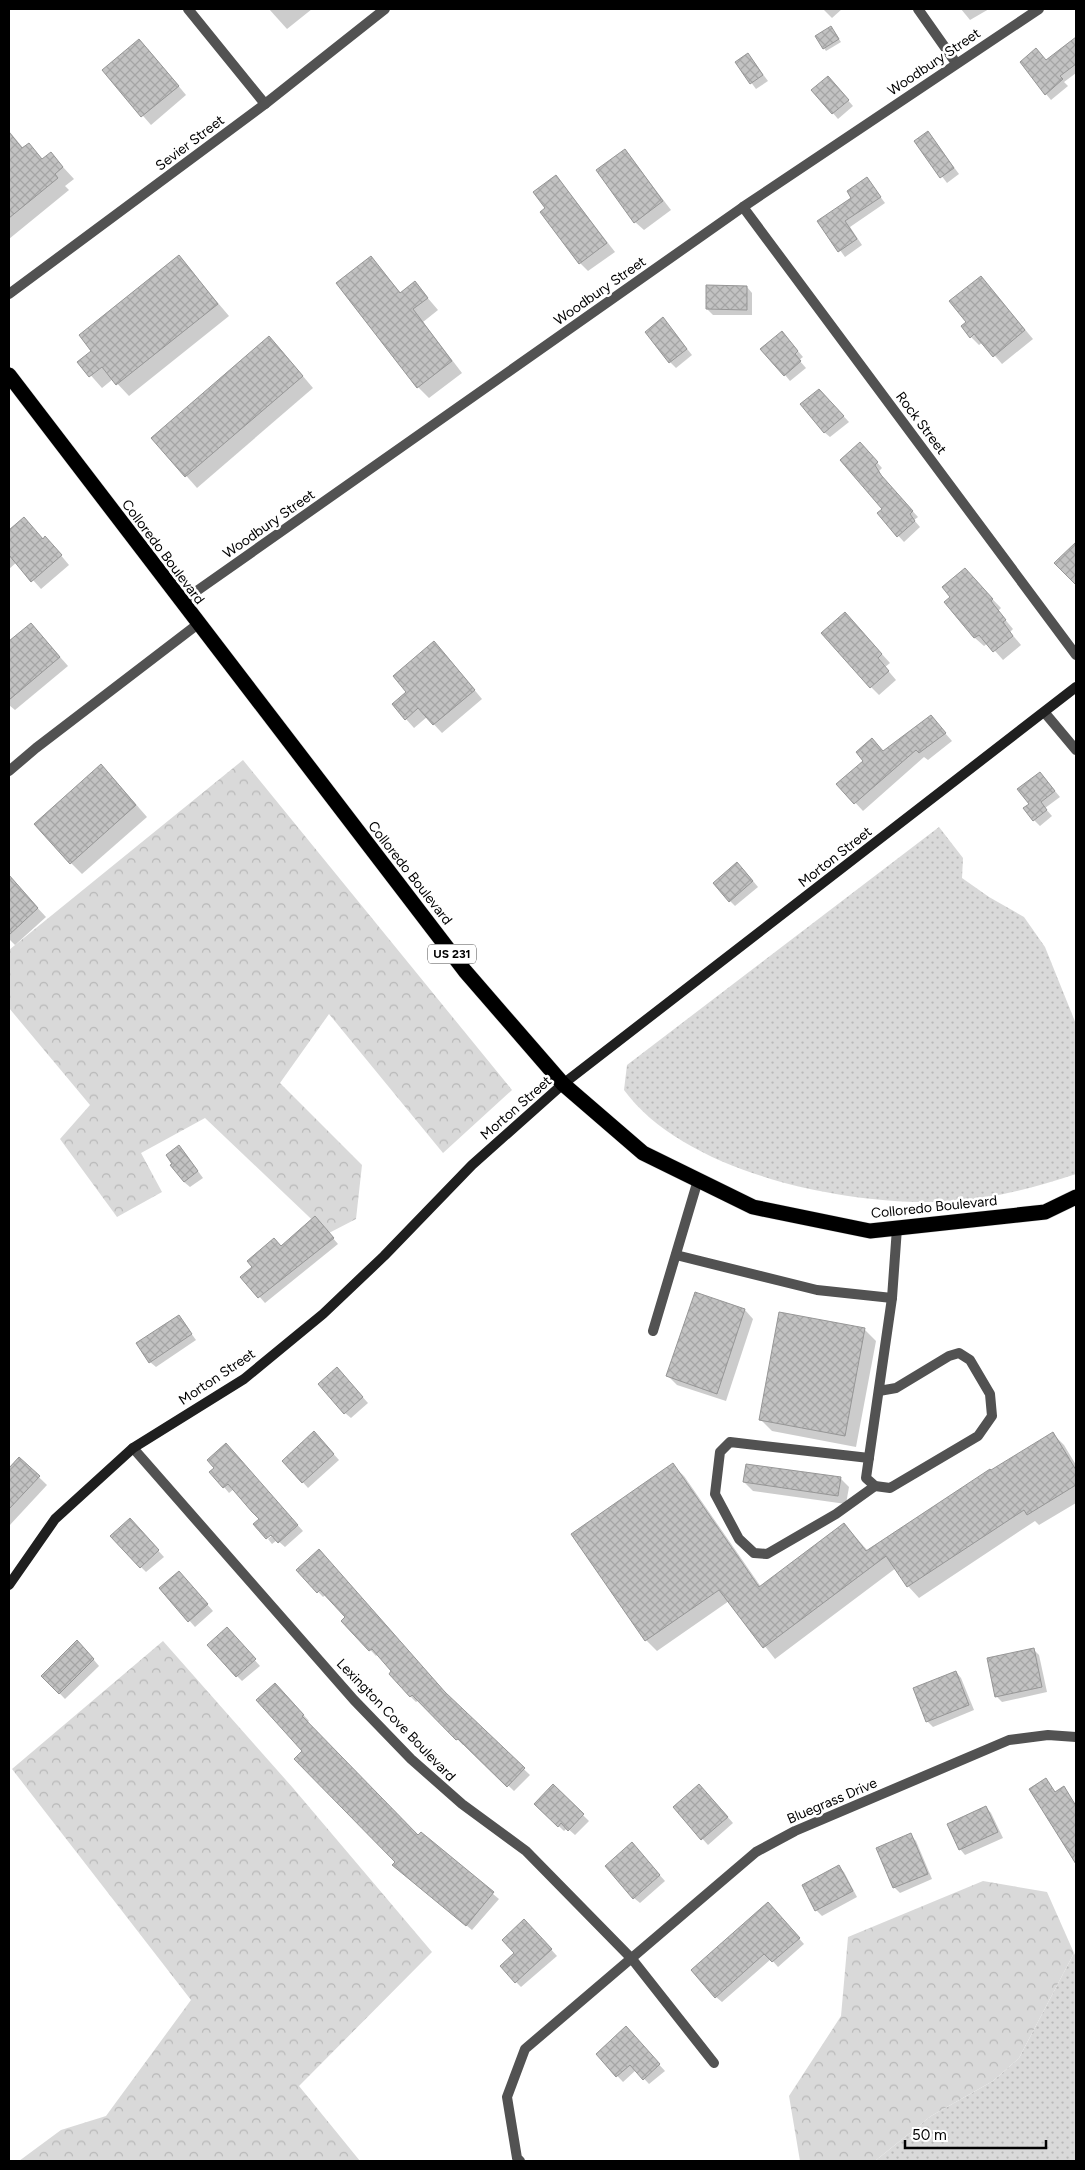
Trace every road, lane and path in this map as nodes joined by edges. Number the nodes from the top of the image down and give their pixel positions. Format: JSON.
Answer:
{"nodes":[{"id":1,"x":188,"y":9,"type":"edge"},
{"id":2,"x":385,"y":9,"type":"edge"},
{"id":3,"x":918,"y":9,"type":"edge"},
{"id":4,"x":1039,"y":9,"type":"edge"},
{"id":5,"x":956,"y":63,"type":"junction"},
{"id":6,"x":265,"y":104,"type":"junction"},
{"id":7,"x":743,"y":207,"type":"junction"},
{"id":8,"x":9,"y":294,"type":"edge"},
{"id":9,"x":9,"y":375,"type":"edge"},
{"id":10,"x":181,"y":602,"type":"junction"},
{"id":11,"x":198,"y":624,"type":"junction"},
{"id":12,"x":1076,"y":655,"type":"edge"},
{"id":13,"x":1076,"y":687,"type":"edge"},
{"id":14,"x":1045,"y":713,"type":"junction"},
{"id":15,"x":1076,"y":750,"type":"edge"},
{"id":16,"x":9,"y":771,"type":"edge"},
{"id":17,"x":563,"y":1084,"type":"junction"},
{"id":18,"x":698,"y":1180,"type":"junction"},
{"id":19,"x":1076,"y":1197,"type":"edge"},
{"id":20,"x":897,"y":1228,"type":"junction"},
{"id":21,"x":676,"y":1255,"type":"junction"},
{"id":22,"x":892,"y":1298,"type":"junction"},
{"id":23,"x":653,"y":1331,"type":"dead end"},
{"id":24,"x":879,"y":1391,"type":"junction"},
{"id":25,"x":133,"y":1448,"type":"junction"},
{"id":26,"x":869,"y":1458,"type":"junction"},
{"id":27,"x":875,"y":1486,"type":"junction"},
{"id":28,"x":9,"y":1585,"type":"edge"},
{"id":29,"x":1076,"y":1737,"type":"edge"},
{"id":30,"x":632,"y":1959,"type":"junction"},
{"id":31,"x":714,"y":2063,"type":"dead end"},
{"id":32,"x":520,"y":2161,"type":"edge"}],
"edges":[{"from":1,"to":6,"type":"street"},
{"from":2,"to":6,"type":"street","name":"Sevier Street"},
{"from":3,"to":5,"type":"street"},
{"from":4,"to":5,"type":"street","name":"Woodbury Street"},
{"from":5,"to":7,"type":"street","name":"Woodbury Street"},
{"from":6,"to":8,"type":"street","name":"Sevier Street"},
{"from":7,"to":10,"type":"street","name":"Woodbury Street"},
{"from":7,"to":12,"type":"street","name":"Rock Street"},
{"from":9,"to":10,"type":"highway","name":"Colloredo Boulevard","number":"US 231"},
{"from":10,"to":11,"type":"highway","name":"Colloredo Boulevard","number":"US 231"},
{"from":11,"to":16,"type":"street"},
{"from":11,"to":17,"type":"highway","name":"Colloredo Boulevard","number":"US 231"},
{"from":13,"to":14,"type":"street","name":"Morton Street"},
{"from":14,"to":15,"type":"street"},
{"from":14,"to":17,"type":"street","name":"Morton Street"},
{"from":17,"to":18,"type":"highway","name":"Colloredo Boulevard","number":"US 231"},
{"from":17,"to":25,"type":"street","name":"Morton Street"},
{"from":18,"to":20,"type":"highway","name":"Colloredo Boulevard","number":"US 231"},
{"from":18,"to":21,"type":"street"},
{"from":19,"to":20,"type":"highway","name":"Colloredo Boulevard","number":"US 231"},
{"from":20,"to":22,"type":"street"},
{"from":21,"to":22,"type":"street"},
{"from":21,"to":23,"type":"street"},
{"from":22,"to":24,"type":"street"},
{"from":24,"to":26,"type":"street"},
{"from":24,"to":27,"type":"street"},
{"from":25,"to":28,"type":"street","name":"Morton Street"},
{"from":25,"to":30,"type":"street","name":"Lexington Cove Boulevard"},
{"from":26,"to":27,"type":"street"},
{"from":26,"to":27,"type":"street"},
{"from":29,"to":30,"type":"street","name":"Bluegrass Drive"},
{"from":30,"to":31,"type":"street","name":"Lexington Cove Boulevard"},
{"from":30,"to":32,"type":"street","name":"Bluegrass Drive"}]}
